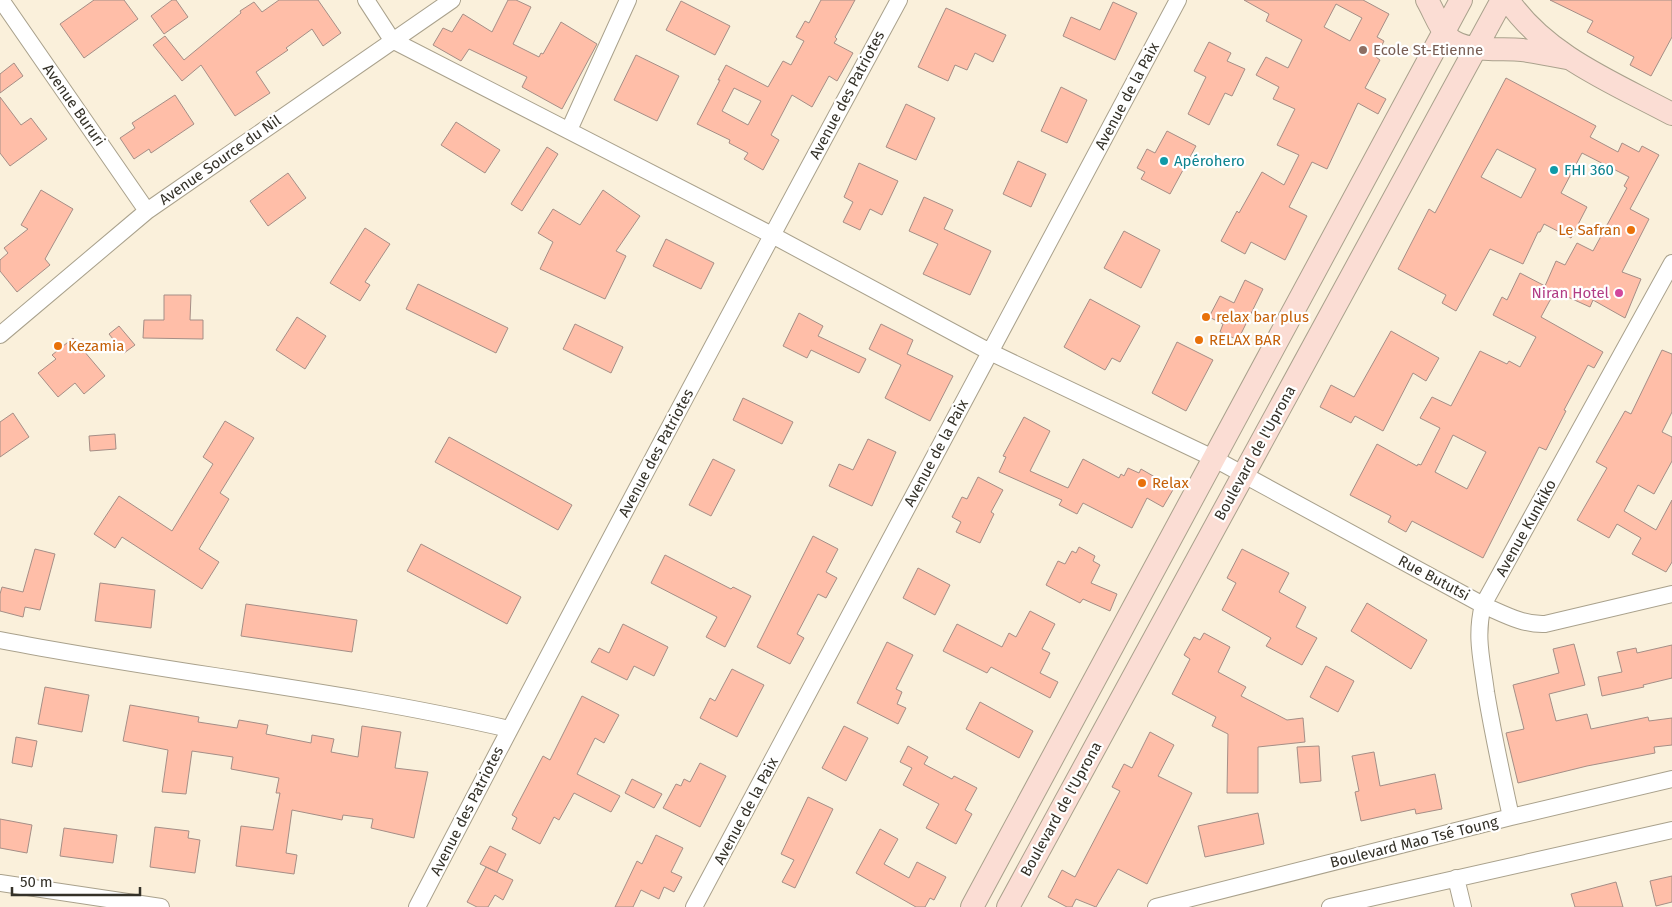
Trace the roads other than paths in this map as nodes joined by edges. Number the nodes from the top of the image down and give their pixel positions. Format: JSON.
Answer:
{"nodes":[{"id":1,"x":1,"y":0,"type":"edge"},
{"id":2,"x":366,"y":0,"type":"edge"},
{"id":3,"x":452,"y":0,"type":"edge"},
{"id":4,"x":628,"y":0,"type":"edge"},
{"id":5,"x":899,"y":0,"type":"edge"},
{"id":6,"x":1178,"y":0,"type":"edge"},
{"id":7,"x":1427,"y":0,"type":"edge"},
{"id":8,"x":1461,"y":0,"type":"edge"},
{"id":9,"x":1502,"y":0,"type":"edge"},
{"id":10,"x":1508,"y":0,"type":"edge"},
{"id":11,"x":1444,"y":32,"type":"junction"},
{"id":12,"x":392,"y":40,"type":"junction"},
{"id":13,"x":1477,"y":48,"type":"junction"},
{"id":14,"x":1568,"y":58,"type":"junction"},
{"id":15,"x":1672,"y":114,"type":"edge"},
{"id":16,"x":569,"y":130,"type":"junction"},
{"id":17,"x":147,"y":210,"type":"junction"},
{"id":18,"x":772,"y":235,"type":"junction"},
{"id":19,"x":1672,"y":263,"type":"edge"},
{"id":20,"x":0,"y":334,"type":"edge"},
{"id":21,"x":990,"y":352,"type":"junction"},
{"id":22,"x":1212,"y":458,"type":"junction"},
{"id":23,"x":1243,"y":474,"type":"junction"},
{"id":24,"x":1672,"y":594,"type":"edge"},
{"id":25,"x":1484,"y":605,"type":"junction"},
{"id":26,"x":0,"y":640,"type":"edge"},
{"id":27,"x":510,"y":729,"type":"junction"},
{"id":28,"x":1672,"y":779,"type":"edge"},
{"id":29,"x":1511,"y":817,"type":"junction"},
{"id":30,"x":1672,"y":830,"type":"edge"},
{"id":31,"x":1456,"y":878,"type":"junction"},
{"id":32,"x":0,"y":883,"type":"edge"},
{"id":33,"x":161,"y":907,"type":"edge"},
{"id":34,"x":417,"y":907,"type":"edge"},
{"id":35,"x":694,"y":907,"type":"edge"},
{"id":36,"x":972,"y":907,"type":"edge"},
{"id":37,"x":1008,"y":907,"type":"edge"},
{"id":38,"x":1156,"y":907,"type":"edge"},
{"id":39,"x":1330,"y":907,"type":"edge"},
{"id":40,"x":1463,"y":907,"type":"edge"}],
"edges":[{"from":1,"to":17,"type":"street","name":"Avenue Bururi"},
{"from":2,"to":12,"type":"street"},
{"from":3,"to":12,"type":"street","name":"Avenue Source du Nil"},
{"from":4,"to":16,"type":"street"},
{"from":5,"to":18,"type":"street","name":"Avenue des Patriotes"},
{"from":6,"to":21,"type":"street","name":"Avenue de la Paix"},
{"from":7,"to":11,"type":"street"},
{"from":8,"to":11,"type":"street","name":"Boulevard de l'Uprona"},
{"from":9,"to":13,"type":"street","name":"Boulevard de l'Uprona"},
{"from":10,"to":14,"type":"street"},
{"from":11,"to":13,"type":"street"},
{"from":11,"to":22,"type":"street","name":"Boulevard de l'Uprona"},
{"from":12,"to":16,"type":"street","name":"Rue Bututsi"},
{"from":12,"to":17,"type":"street","name":"Avenue Source du Nil"},
{"from":13,"to":14,"type":"street"},
{"from":13,"to":23,"type":"street","name":"Boulevard de l'Uprona"},
{"from":14,"to":15,"type":"street"},
{"from":16,"to":18,"type":"street","name":"Rue Bututsi"},
{"from":17,"to":20,"type":"street","name":"Avenue Source du Nil"},
{"from":18,"to":21,"type":"street","name":"Rue Bututsi"},
{"from":18,"to":27,"type":"street","name":"Avenue des Patriotes"},
{"from":19,"to":25,"type":"street","name":"Avenue Kunkiko"},
{"from":21,"to":22,"type":"street","name":"Rue Bututsi"},
{"from":21,"to":35,"type":"street","name":"Avenue de la Paix"},
{"from":22,"to":23,"type":"street","name":"Rue Bututsi"},
{"from":22,"to":36,"type":"street","name":"Boulevard de l'Uprona"},
{"from":23,"to":25,"type":"street","name":"Rue Bututsi"},
{"from":23,"to":37,"type":"street","name":"Boulevard de l'Uprona"},
{"from":24,"to":25,"type":"street","name":"Rue Bututsi"},
{"from":25,"to":29,"type":"street","name":"Avenue Kunkiko"},
{"from":26,"to":27,"type":"street"},
{"from":27,"to":34,"type":"street","name":"Avenue des Patriotes"},
{"from":28,"to":29,"type":"street","name":"Boulevard Mao Tsé Toung"},
{"from":29,"to":38,"type":"street","name":"Boulevard Mao Tsé Toung"},
{"from":30,"to":31,"type":"street"},
{"from":31,"to":39,"type":"street"},
{"from":31,"to":40,"type":"street"},
{"from":32,"to":33,"type":"street"}]}
